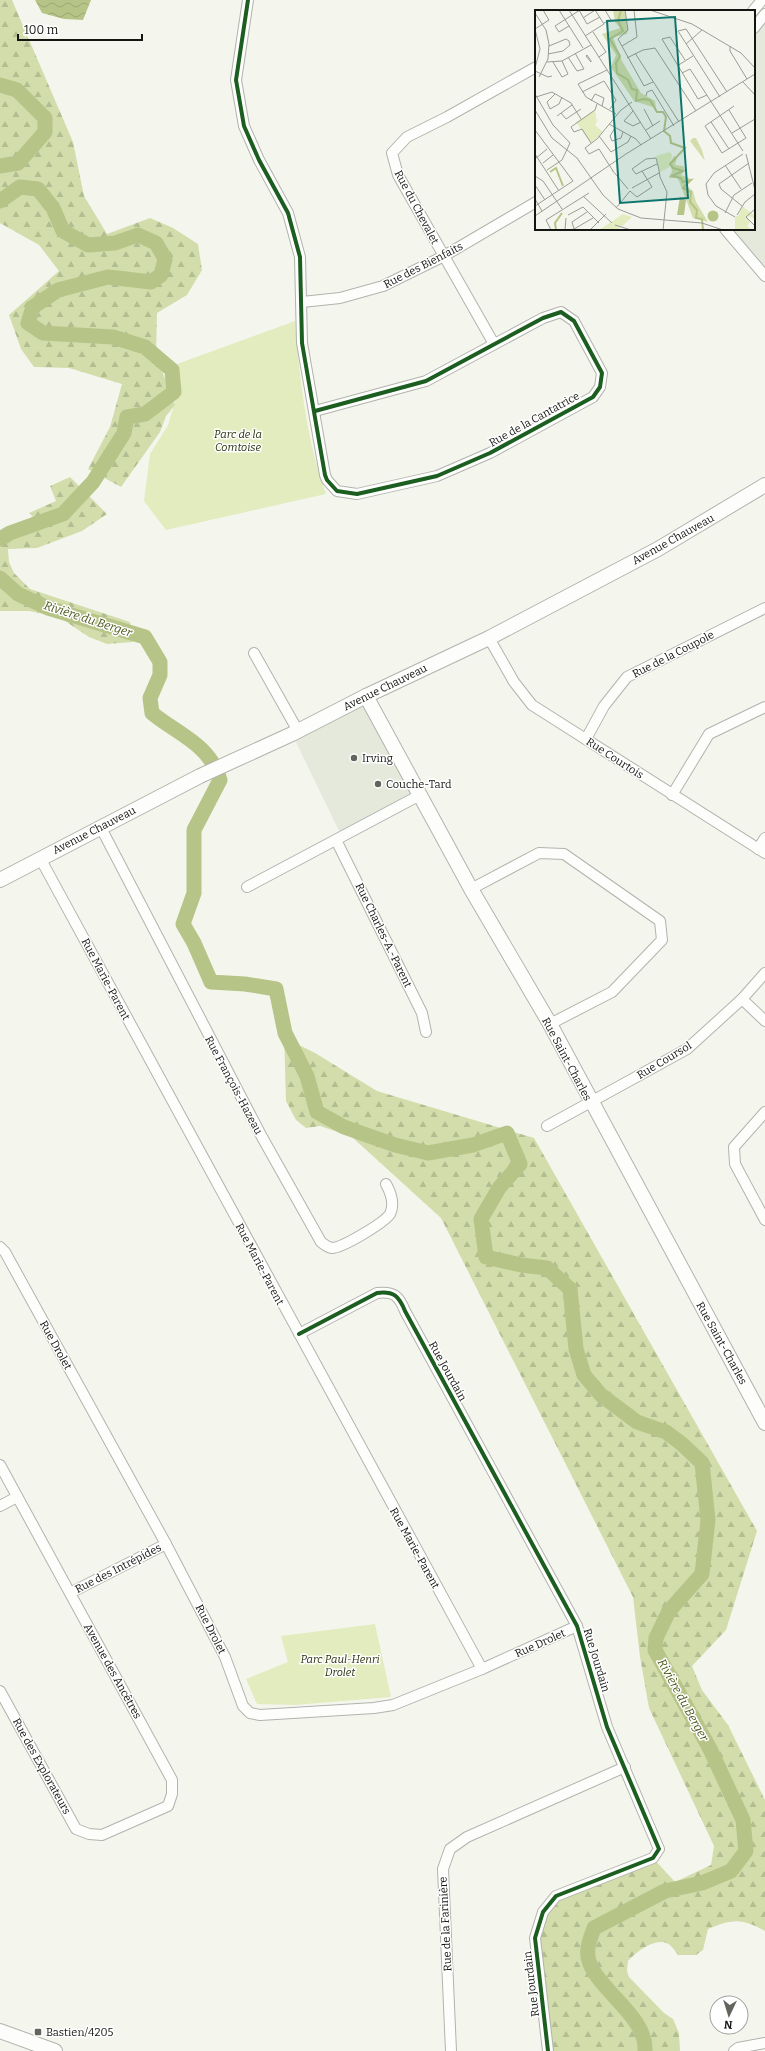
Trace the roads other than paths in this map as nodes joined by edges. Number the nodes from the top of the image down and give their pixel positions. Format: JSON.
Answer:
{"nodes":[{"id":1,"x":248,"y":0,"type":"edge"},
{"id":2,"x":762,"y":0,"type":"edge"},
{"id":3,"x":754,"y":10,"type":"edge"},
{"id":4,"x":765,"y":14,"type":"edge"},
{"id":5,"x":755,"y":27,"type":"edge"},
{"id":6,"x":535,"y":68,"type":"edge"},
{"id":7,"x":535,"y":203,"type":"edge"},
{"id":8,"x":726,"y":230,"type":"edge"},
{"id":9,"x":444,"y":256,"type":"junction"},
{"id":10,"x":765,"y":276,"type":"edge"},
{"id":11,"x":302,"y":302,"type":"junction"},
{"id":12,"x":494,"y":344,"type":"junction"},
{"id":13,"x":314,"y":411,"type":"junction"},
{"id":14,"x":764,"y":487,"type":"edge"},
{"id":15,"x":765,"y":608,"type":"edge"},
{"id":16,"x":489,"y":638,"type":"junction"},
{"id":17,"x":254,"y":653,"type":"dead end"},
{"id":18,"x":366,"y":696,"type":"junction"},
{"id":19,"x":765,"y":707,"type":"edge"},
{"id":20,"x":298,"y":731,"type":"junction"},
{"id":21,"x":586,"y":739,"type":"junction"},
{"id":22,"x":672,"y":794,"type":"junction"},
{"id":23,"x":420,"y":795,"type":"junction"},
{"id":24,"x":100,"y":826,"type":"junction"},
{"id":25,"x":765,"y":838,"type":"edge"},
{"id":26,"x":336,"y":840,"type":"junction"},
{"id":27,"x":762,"y":851,"type":"edge"},
{"id":28,"x":40,"y":858,"type":"junction"},
{"id":29,"x":0,"y":880,"type":"edge"},
{"id":30,"x":247,"y":887,"type":"dead end"},
{"id":31,"x":472,"y":890,"type":"junction"},
{"id":32,"x":765,"y":973,"type":"edge"},
{"id":33,"x":742,"y":999,"type":"junction"},
{"id":34,"x":765,"y":1021,"type":"edge"},
{"id":35,"x":550,"y":1024,"type":"junction"},
{"id":36,"x":426,"y":1032,"type":"dead end"},
{"id":37,"x":590,"y":1102,"type":"junction"},
{"id":38,"x":765,"y":1112,"type":"edge"},
{"id":39,"x":547,"y":1126,"type":"dead end"},
{"id":40,"x":386,"y":1184,"type":"dead end"},
{"id":41,"x":765,"y":1220,"type":"edge"},
{"id":42,"x":0,"y":1247,"type":"edge"},
{"id":43,"x":298,"y":1334,"type":"junction"},
{"id":44,"x":765,"y":1423,"type":"edge"},
{"id":45,"x":0,"y":1465,"type":"edge"},
{"id":46,"x":17,"y":1497,"type":"junction"},
{"id":47,"x":0,"y":1506,"type":"edge"},
{"id":48,"x":166,"y":1544,"type":"junction"},
{"id":49,"x":70,"y":1593,"type":"junction"},
{"id":50,"x":577,"y":1626,"type":"junction"},
{"id":51,"x":482,"y":1669,"type":"junction"},
{"id":52,"x":0,"y":1691,"type":"edge"},
{"id":53,"x":625,"y":1767,"type":"junction"},
{"id":54,"x":89,"y":1834,"type":"joint"},
{"id":55,"x":0,"y":2031,"type":"edge"},
{"id":56,"x":765,"y":2043,"type":"edge"},
{"id":57,"x":55,"y":2051,"type":"edge"},
{"id":58,"x":452,"y":2051,"type":"edge"},
{"id":59,"x":548,"y":2051,"type":"edge"},
{"id":60,"x":734,"y":2051,"type":"edge"}],
"edges":[{"from":1,"to":11,"type":"street"},
{"from":2,"to":3,"type":"street"},
{"from":4,"to":5,"type":"street"},
{"from":6,"to":9,"type":"street","name":"Rue du Chevalet"},
{"from":7,"to":9,"type":"street","name":"Rue des Bienfaits"},
{"from":8,"to":10,"type":"street"},
{"from":9,"to":11,"type":"street","name":"Rue des Bienfaits"},
{"from":9,"to":12,"type":"street","name":"Rue du Chevalet"},
{"from":11,"to":13,"type":"street"},
{"from":12,"to":13,"type":"street","name":"Rue de la Cantatrice"},
{"from":12,"to":13,"type":"street","name":"Rue de la Cantatrice"},
{"from":14,"to":16,"type":"main road","name":"Avenue Chauveau"},
{"from":15,"to":21,"type":"street","name":"Rue de la Coupole"},
{"from":16,"to":18,"type":"main road","name":"Avenue Chauveau"},
{"from":16,"to":21,"type":"street","name":"Rue Courtois"},
{"from":17,"to":20,"type":"street"},
{"from":18,"to":20,"type":"main road","name":"Avenue Chauveau"},
{"from":18,"to":23,"type":"main road","name":"Rue Saint-Charles"},
{"from":19,"to":22,"type":"street"},
{"from":20,"to":24,"type":"main road","name":"Avenue Chauveau"},
{"from":21,"to":22,"type":"street","name":"Rue Courtois"},
{"from":22,"to":27,"type":"street","name":"Rue Courtois"},
{"from":23,"to":26,"type":"street"},
{"from":23,"to":31,"type":"main road","name":"Rue Saint-Charles"},
{"from":24,"to":28,"type":"main road","name":"Avenue Chauveau"},
{"from":24,"to":40,"type":"street","name":"Rue François-Hazeau"},
{"from":25,"to":27,"type":"street"},
{"from":26,"to":30,"type":"street"},
{"from":26,"to":36,"type":"street","name":"Rue Charles-A.-Parent"},
{"from":28,"to":29,"type":"main road","name":"Avenue Chauveau"},
{"from":28,"to":43,"type":"street","name":"Rue Marie-Parent"},
{"from":31,"to":35,"type":"main road","name":"Rue Saint-Charles"},
{"from":31,"to":35,"type":"street"},
{"from":32,"to":33,"type":"street","name":"Rue Coursol"},
{"from":33,"to":34,"type":"street"},
{"from":33,"to":37,"type":"street","name":"Rue Coursol"},
{"from":35,"to":37,"type":"main road","name":"Rue Saint-Charles"},
{"from":37,"to":39,"type":"street","name":"Rue Coursol"},
{"from":37,"to":44,"type":"main road","name":"Rue Saint-Charles"},
{"from":38,"to":41,"type":"street"},
{"from":42,"to":48,"type":"street","name":"Rue Drolet"},
{"from":43,"to":50,"type":"street","name":"Rue Jourdain"},
{"from":43,"to":51,"type":"street","name":"Rue Marie-Parent"},
{"from":45,"to":46,"type":"street","name":"Avenue des Ancêtres"},
{"from":46,"to":47,"type":"street"},
{"from":46,"to":49,"type":"street","name":"Avenue des Ancêtres"},
{"from":48,"to":49,"type":"street","name":"Rue des Intrépides"},
{"from":48,"to":51,"type":"street","name":"Rue Drolet"},
{"from":49,"to":54,"type":"street","name":"Avenue des Ancêtres"},
{"from":50,"to":51,"type":"street","name":"Rue Drolet"},
{"from":50,"to":53,"type":"street","name":"Rue Jourdain"},
{"from":52,"to":54,"type":"street","name":"Rue des Explorateurs"},
{"from":53,"to":58,"type":"street","name":"Rue de la Farinière"},
{"from":53,"to":59,"type":"street","name":"Rue Jourdain"},
{"from":55,"to":57,"type":"main road"},
{"from":56,"to":60,"type":"street"}]}
